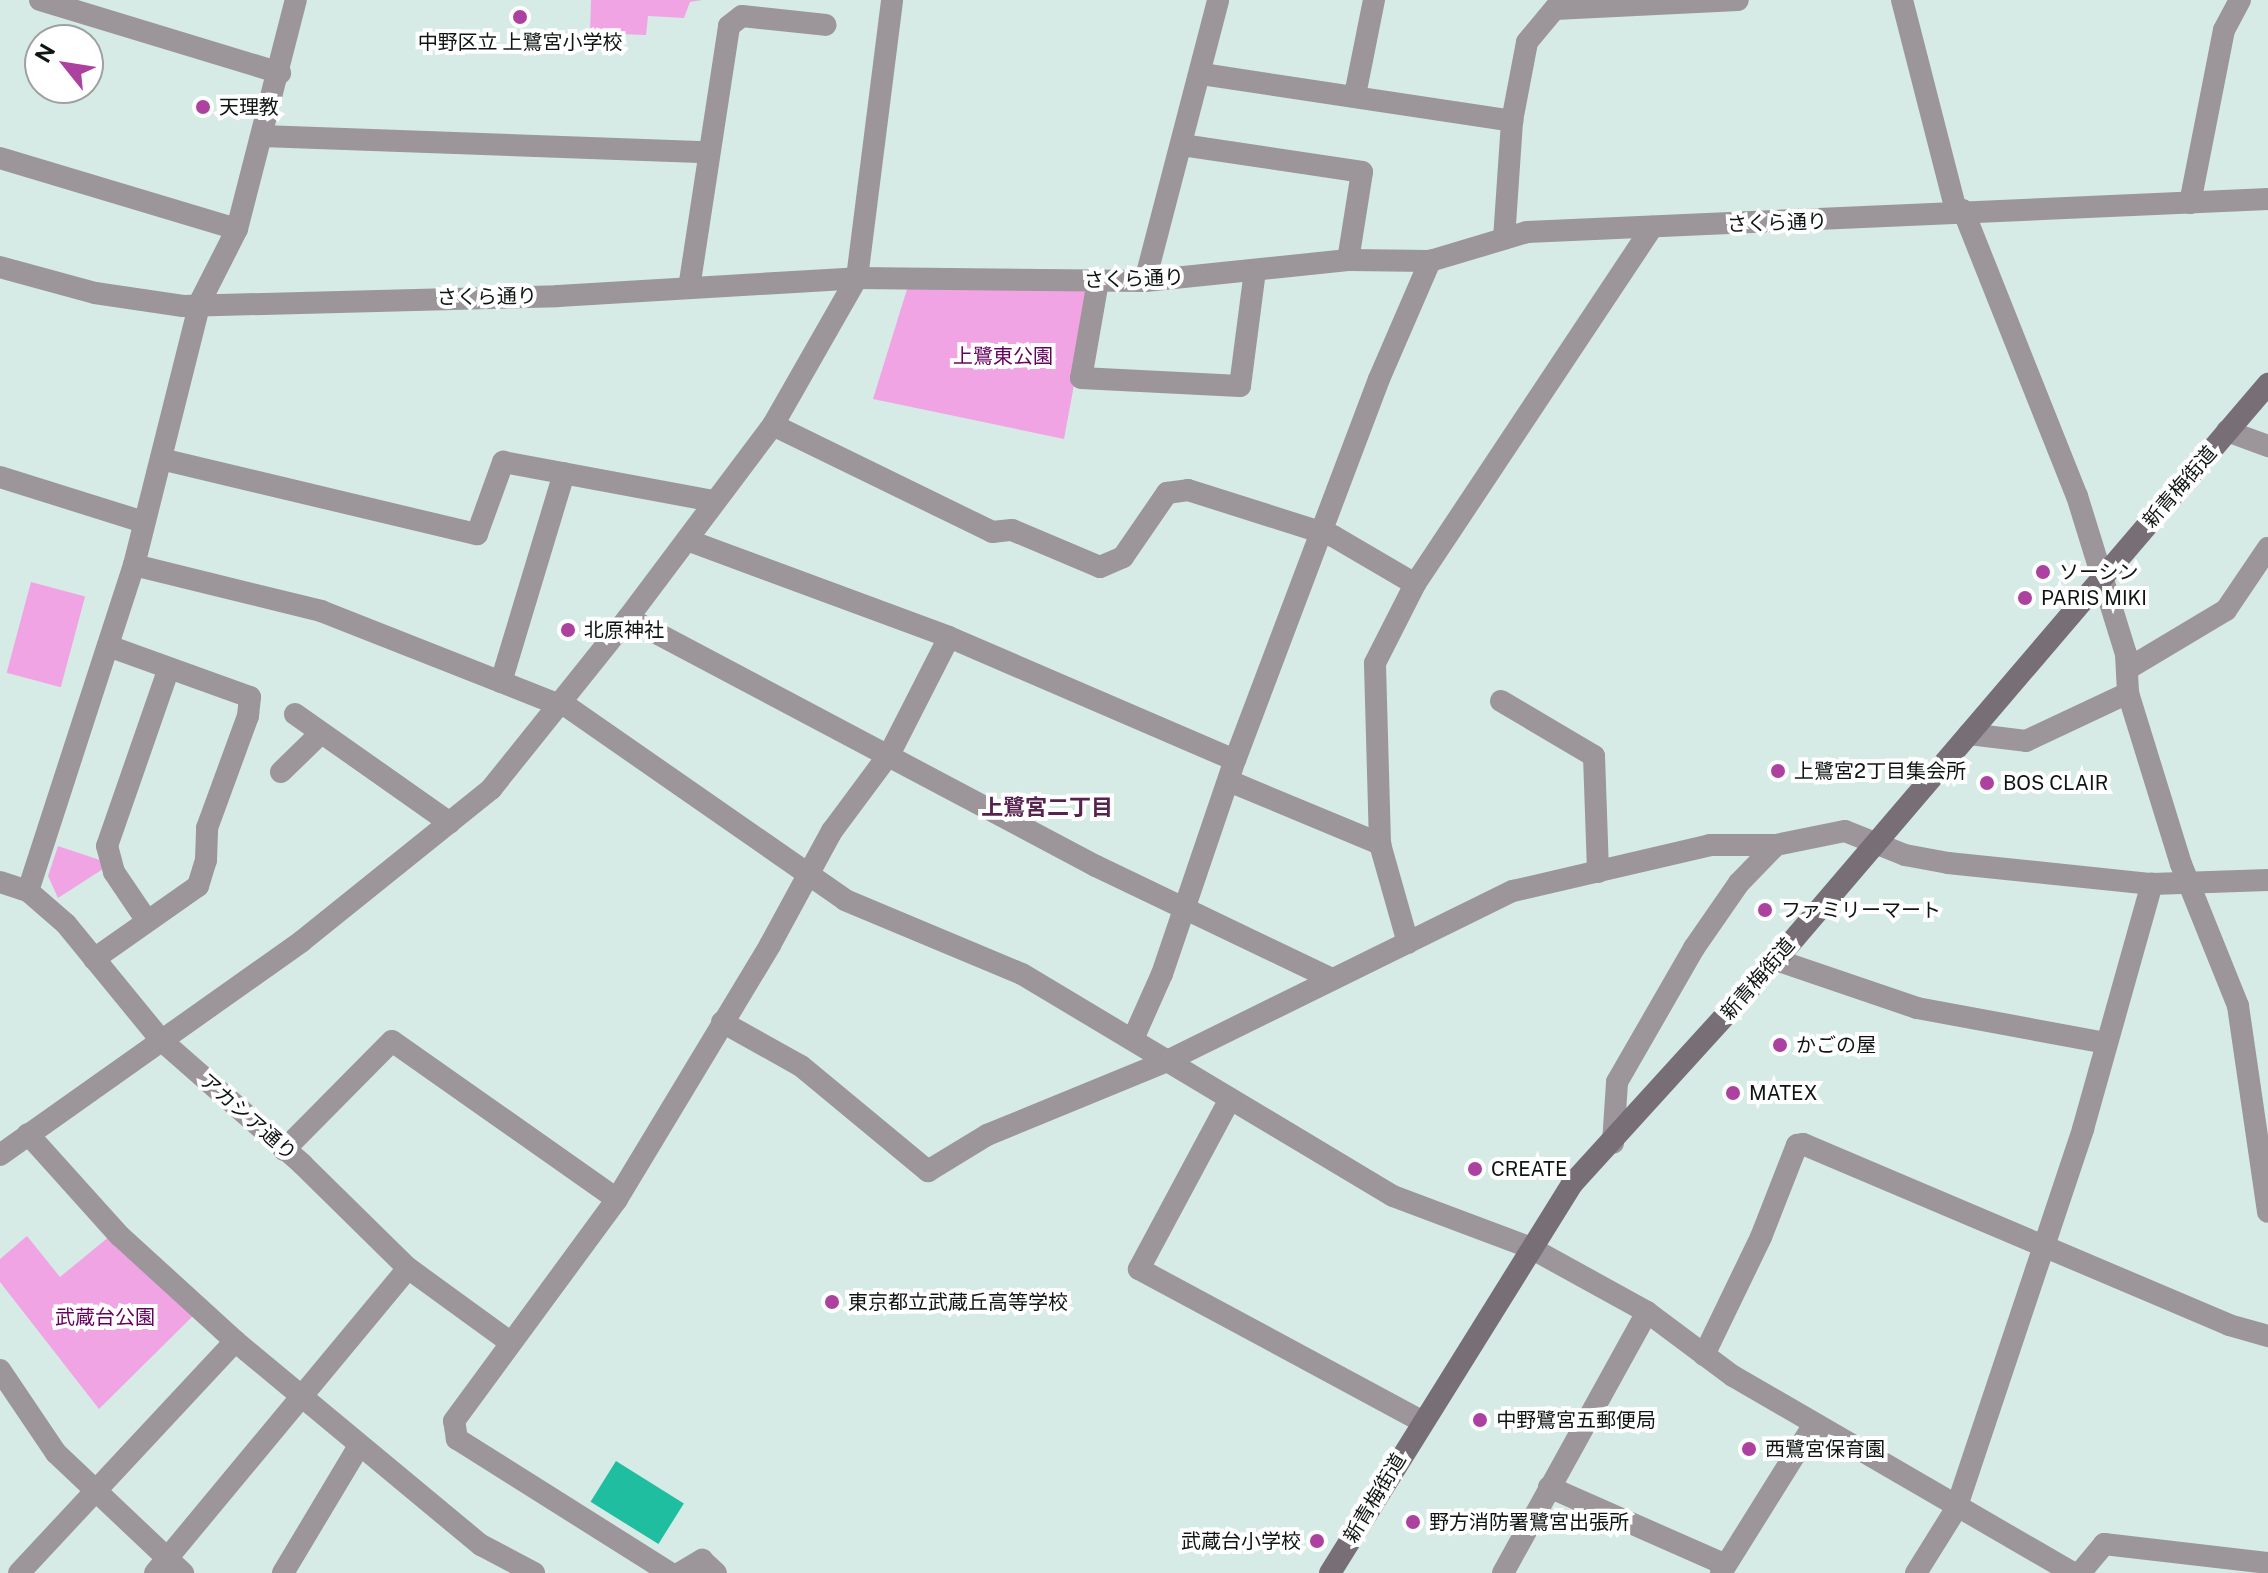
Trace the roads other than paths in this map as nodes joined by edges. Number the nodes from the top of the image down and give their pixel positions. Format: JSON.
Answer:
{"nodes":[{"id":1,"x":40,"y":0,"type":"edge"},
{"id":2,"x":296,"y":0,"type":"edge"},
{"id":3,"x":892,"y":0,"type":"edge"},
{"id":4,"x":1218,"y":0,"type":"edge"},
{"id":5,"x":1374,"y":0,"type":"edge"},
{"id":6,"x":1738,"y":0,"type":"edge"},
{"id":7,"x":1902,"y":0,"type":"edge"},
{"id":8,"x":2240,"y":0,"type":"edge"},
{"id":9,"x":1559,"y":4,"type":"edge"},
{"id":10,"x":826,"y":25,"type":"dead end"},
{"id":11,"x":280,"y":73,"type":"junction"},
{"id":12,"x":1202,"y":74,"type":"junction"},
{"id":13,"x":1355,"y":95,"type":"junction"},
{"id":14,"x":1512,"y":121,"type":"junction"},
{"id":15,"x":262,"y":136,"type":"junction"},
{"id":16,"x":1182,"y":145,"type":"junction"},
{"id":17,"x":706,"y":152,"type":"junction"},
{"id":18,"x":0,"y":158,"type":"edge"},
{"id":19,"x":2268,"y":199,"type":"edge"},
{"id":20,"x":2190,"y":203,"type":"junction"},
{"id":21,"x":1960,"y":211,"type":"junction"},
{"id":22,"x":1652,"y":227,"type":"junction"},
{"id":23,"x":237,"y":229,"type":"junction"},
{"id":24,"x":1504,"y":239,"type":"junction"},
{"id":25,"x":1348,"y":260,"type":"junction"},
{"id":26,"x":1430,"y":261,"type":"junction"},
{"id":27,"x":0,"y":267,"type":"edge"},
{"id":28,"x":1255,"y":271,"type":"junction"},
{"id":29,"x":857,"y":278,"type":"junction"},
{"id":30,"x":1098,"y":281,"type":"junction"},
{"id":31,"x":1145,"y":281,"type":"junction"},
{"id":32,"x":689,"y":288,"type":"junction"},
{"id":33,"x":200,"y":302,"type":"junction"},
{"id":34,"x":2268,"y":384,"type":"edge"},
{"id":35,"x":773,"y":425,"type":"junction"},
{"id":36,"x":2227,"y":431,"type":"junction"},
{"id":37,"x":2268,"y":446,"type":"edge"},
{"id":38,"x":161,"y":459,"type":"junction"},
{"id":39,"x":564,"y":473,"type":"junction"},
{"id":40,"x":0,"y":477,"type":"edge"},
{"id":41,"x":713,"y":501,"type":"junction"},
{"id":42,"x":144,"y":522,"type":"junction"},
{"id":43,"x":1321,"y":532,"type":"junction"},
{"id":44,"x":687,"y":540,"type":"junction"},
{"id":45,"x":2264,"y":562,"type":"edge"},
{"id":46,"x":134,"y":565,"type":"junction"},
{"id":47,"x":2101,"y":579,"type":"junction"},
{"id":48,"x":1415,"y":584,"type":"junction"},
{"id":49,"x":628,"y":618,"type":"junction"},
{"id":50,"x":949,"y":637,"type":"junction"},
{"id":51,"x":108,"y":646,"type":"junction"},
{"id":52,"x":169,"y":668,"type":"junction"},
{"id":53,"x":2129,"y":668,"type":"junction"},
{"id":54,"x":501,"y":682,"type":"junction"},
{"id":55,"x":2128,"y":693,"type":"junction"},
{"id":56,"x":1501,"y":701,"type":"dead end"},
{"id":57,"x":561,"y":704,"type":"junction"},
{"id":58,"x":295,"y":714,"type":"dead end"},
{"id":59,"x":321,"y":733,"type":"junction"},
{"id":60,"x":1969,"y":734,"type":"junction"},
{"id":61,"x":890,"y":753,"type":"junction"},
{"id":62,"x":1232,"y":770,"type":"junction"},
{"id":63,"x":281,"y":772,"type":"dead end"},
{"id":64,"x":450,"y":823,"type":"junction"},
{"id":65,"x":1874,"y":843,"type":"junction"},
{"id":66,"x":1380,"y":844,"type":"junction"},
{"id":67,"x":1776,"y":845,"type":"junction"},
{"id":68,"x":1598,"y":872,"type":"junction"},
{"id":69,"x":809,"y":879,"type":"junction"},
{"id":70,"x":2268,"y":880,"type":"edge"},
{"id":71,"x":0,"y":882,"type":"edge"},
{"id":72,"x":2191,"y":883,"type":"junction"},
{"id":73,"x":2152,"y":884,"type":"junction"},
{"id":74,"x":28,"y":891,"type":"junction"},
{"id":75,"x":1185,"y":908,"type":"junction"},
{"id":76,"x":147,"y":921,"type":"junction"},
{"id":77,"x":1408,"y":943,"type":"junction"},
{"id":78,"x":94,"y":959,"type":"junction"},
{"id":79,"x":1776,"y":960,"type":"junction"},
{"id":80,"x":1330,"y":978,"type":"junction"},
{"id":81,"x":722,"y":1022,"type":"junction"},
{"id":82,"x":1133,"y":1039,"type":"junction"},
{"id":83,"x":161,"y":1040,"type":"junction"},
{"id":84,"x":2106,"y":1043,"type":"junction"},
{"id":85,"x":2245,"y":1043,"type":"junction"},
{"id":86,"x":2268,"y":1047,"type":"edge"},
{"id":87,"x":1165,"y":1062,"type":"junction"},
{"id":88,"x":1230,"y":1099,"type":"junction"},
{"id":89,"x":28,"y":1134,"type":"junction"},
{"id":90,"x":1613,"y":1143,"type":"junction"},
{"id":91,"x":284,"y":1150,"type":"junction"},
{"id":92,"x":0,"y":1155,"type":"edge"},
{"id":93,"x":617,"y":1199,"type":"junction"},
{"id":94,"x":2268,"y":1212,"type":"edge"},
{"id":95,"x":2046,"y":1246,"type":"junction"},
{"id":96,"x":1529,"y":1247,"type":"junction"},
{"id":97,"x":408,"y":1268,"type":"junction"},
{"id":98,"x":1647,"y":1312,"type":"junction"},
{"id":99,"x":2268,"y":1336,"type":"edge"},
{"id":100,"x":235,"y":1341,"type":"junction"},
{"id":101,"x":510,"y":1342,"type":"junction"},
{"id":102,"x":1704,"y":1355,"type":"junction"},
{"id":103,"x":0,"y":1370,"type":"edge"},
{"id":104,"x":301,"y":1396,"type":"junction"},
{"id":105,"x":1421,"y":1421,"type":"junction"},
{"id":106,"x":1814,"y":1424,"type":"junction"},
{"id":107,"x":359,"y":1446,"type":"junction"},
{"id":108,"x":1549,"y":1487,"type":"junction"},
{"id":109,"x":95,"y":1491,"type":"junction"},
{"id":110,"x":1956,"y":1509,"type":"junction"},
{"id":111,"x":2268,"y":1563,"type":"edge"},
{"id":112,"x":169,"y":1568,"type":"edge"},
{"id":113,"x":1724,"y":1569,"type":"edge"},
{"id":114,"x":19,"y":1573,"type":"edge"},
{"id":115,"x":283,"y":1573,"type":"edge"},
{"id":116,"x":534,"y":1573,"type":"edge"},
{"id":117,"x":670,"y":1573,"type":"edge"},
{"id":118,"x":680,"y":1573,"type":"edge"},
{"id":119,"x":716,"y":1573,"type":"edge"},
{"id":120,"x":1330,"y":1573,"type":"edge"},
{"id":121,"x":1503,"y":1573,"type":"edge"},
{"id":122,"x":1916,"y":1573,"type":"edge"},
{"id":123,"x":2073,"y":1573,"type":"edge"},
{"id":124,"x":2080,"y":1573,"type":"edge"}],
"edges":[{"from":1,"to":11,"type":"street"},
{"from":2,"to":11,"type":"street"},
{"from":3,"to":29,"type":"street"},
{"from":4,"to":12,"type":"street"},
{"from":5,"to":13,"type":"street"},
{"from":6,"to":9,"type":"street"},
{"from":7,"to":21,"type":"street"},
{"from":8,"to":20,"type":"street"},
{"from":9,"to":14,"type":"street"},
{"from":10,"to":17,"type":"street"},
{"from":11,"to":15,"type":"street"},
{"from":12,"to":13,"type":"street"},
{"from":12,"to":16,"type":"street"},
{"from":13,"to":14,"type":"street"},
{"from":14,"to":24,"type":"street"},
{"from":15,"to":17,"type":"street"},
{"from":15,"to":23,"type":"street"},
{"from":16,"to":25,"type":"street"},
{"from":16,"to":31,"type":"street"},
{"from":17,"to":32,"type":"street"},
{"from":18,"to":23,"type":"street"},
{"from":19,"to":20,"type":"street","name":"さくら通り"},
{"from":20,"to":21,"type":"street","name":"さくら通り"},
{"from":21,"to":22,"type":"street","name":"さくら通り"},
{"from":21,"to":47,"type":"street"},
{"from":22,"to":24,"type":"street","name":"さくら通り"},
{"from":22,"to":48,"type":"street"},
{"from":23,"to":33,"type":"street"},
{"from":24,"to":26,"type":"street","name":"さくら通り"},
{"from":25,"to":26,"type":"street","name":"さくら通り"},
{"from":25,"to":28,"type":"street","name":"さくら通り"},
{"from":26,"to":43,"type":"street"},
{"from":27,"to":33,"type":"street","name":"さくら通り"},
{"from":28,"to":30,"type":"street"},
{"from":28,"to":31,"type":"street","name":"さくら通り"},
{"from":29,"to":30,"type":"street","name":"さくら通り"},
{"from":29,"to":32,"type":"street","name":"さくら通り"},
{"from":29,"to":35,"type":"street"},
{"from":30,"to":31,"type":"street","name":"さくら通り"},
{"from":32,"to":33,"type":"street","name":"さくら通り"},
{"from":33,"to":38,"type":"street"},
{"from":34,"to":36,"type":"main road","name":"新青梅街道"},
{"from":35,"to":41,"type":"street"},
{"from":35,"to":43,"type":"street"},
{"from":36,"to":37,"type":"street"},
{"from":36,"to":47,"type":"main road","name":"新青梅街道"},
{"from":38,"to":39,"type":"street"},
{"from":38,"to":42,"type":"street"},
{"from":39,"to":41,"type":"street"},
{"from":39,"to":54,"type":"street"},
{"from":40,"to":42,"type":"street"},
{"from":41,"to":44,"type":"street"},
{"from":42,"to":46,"type":"street"},
{"from":43,"to":48,"type":"street"},
{"from":43,"to":62,"type":"street"},
{"from":44,"to":49,"type":"street"},
{"from":44,"to":50,"type":"street"},
{"from":45,"to":53,"type":"street"},
{"from":46,"to":51,"type":"street"},
{"from":46,"to":54,"type":"street"},
{"from":47,"to":53,"type":"street"},
{"from":47,"to":60,"type":"main road","name":"新青梅街道"},
{"from":48,"to":66,"type":"street"},
{"from":49,"to":57,"type":"street"},
{"from":49,"to":61,"type":"street"},
{"from":50,"to":61,"type":"street"},
{"from":50,"to":62,"type":"street"},
{"from":51,"to":52,"type":"street"},
{"from":51,"to":74,"type":"street"},
{"from":52,"to":76,"type":"street"},
{"from":52,"to":76,"type":"street"},
{"from":53,"to":55,"type":"street"},
{"from":54,"to":57,"type":"street"},
{"from":55,"to":60,"type":"street"},
{"from":55,"to":72,"type":"street"},
{"from":56,"to":68,"type":"street"},
{"from":57,"to":64,"type":"street"},
{"from":57,"to":69,"type":"street"},
{"from":58,"to":59,"type":"street"},
{"from":59,"to":63,"type":"street"},
{"from":59,"to":64,"type":"street"},
{"from":60,"to":65,"type":"main road","name":"新青梅街道"},
{"from":61,"to":69,"type":"street"},
{"from":61,"to":75,"type":"street"},
{"from":62,"to":66,"type":"street"},
{"from":62,"to":75,"type":"street"},
{"from":64,"to":83,"type":"street"},
{"from":65,"to":67,"type":"street"},
{"from":65,"to":73,"type":"street"},
{"from":65,"to":79,"type":"main road","name":"新青梅街道"},
{"from":66,"to":77,"type":"street"},
{"from":67,"to":68,"type":"street"},
{"from":67,"to":90,"type":"street"},
{"from":68,"to":77,"type":"street"},
{"from":69,"to":81,"type":"street"},
{"from":69,"to":82,"type":"street"},
{"from":70,"to":72,"type":"street"},
{"from":71,"to":74,"type":"street","name":"アカシア通り"},
{"from":72,"to":73,"type":"street"},
{"from":72,"to":85,"type":"street"},
{"from":73,"to":84,"type":"street"},
{"from":74,"to":78,"type":"street","name":"アカシア通り"},
{"from":75,"to":80,"type":"street"},
{"from":75,"to":82,"type":"street"},
{"from":76,"to":78,"type":"street"},
{"from":77,"to":80,"type":"street"},
{"from":78,"to":83,"type":"street","name":"アカシア通り"},
{"from":79,"to":84,"type":"street"},
{"from":79,"to":90,"type":"main road","name":"新青梅街道"},
{"from":80,"to":87,"type":"street"},
{"from":81,"to":87,"type":"street"},
{"from":81,"to":93,"type":"street"},
{"from":82,"to":87,"type":"street"},
{"from":83,"to":89,"type":"street"},
{"from":83,"to":91,"type":"street","name":"アカシア通り"},
{"from":84,"to":95,"type":"street"},
{"from":85,"to":86,"type":"street"},
{"from":85,"to":94,"type":"street"},
{"from":87,"to":88,"type":"street"},
{"from":88,"to":96,"type":"street"},
{"from":88,"to":105,"type":"street"},
{"from":89,"to":92,"type":"street"},
{"from":89,"to":100,"type":"street"},
{"from":90,"to":96,"type":"main road","name":"新青梅街道"},
{"from":91,"to":93,"type":"street"},
{"from":91,"to":97,"type":"street","name":"アカシア通り"},
{"from":93,"to":101,"type":"street"},
{"from":95,"to":99,"type":"street"},
{"from":95,"to":102,"type":"street"},
{"from":95,"to":110,"type":"street"},
{"from":96,"to":98,"type":"street"},
{"from":96,"to":105,"type":"main road","name":"新青梅街道"},
{"from":97,"to":101,"type":"street","name":"アカシア通り"},
{"from":97,"to":104,"type":"street"},
{"from":98,"to":102,"type":"street"},
{"from":98,"to":108,"type":"street"},
{"from":100,"to":104,"type":"street"},
{"from":100,"to":109,"type":"street"},
{"from":101,"to":117,"type":"street"},
{"from":102,"to":106,"type":"street"},
{"from":103,"to":109,"type":"street"},
{"from":104,"to":107,"type":"street"},
{"from":104,"to":112,"type":"street"},
{"from":105,"to":120,"type":"main road","name":"新青梅街道"},
{"from":106,"to":110,"type":"street"},
{"from":106,"to":113,"type":"street"},
{"from":107,"to":115,"type":"street"},
{"from":107,"to":116,"type":"street"},
{"from":108,"to":113,"type":"street"},
{"from":108,"to":121,"type":"street"},
{"from":109,"to":112,"type":"street"},
{"from":109,"to":114,"type":"street"},
{"from":110,"to":122,"type":"street"},
{"from":110,"to":123,"type":"street"},
{"from":111,"to":124,"type":"street"},
{"from":118,"to":119,"type":"street"}]}
